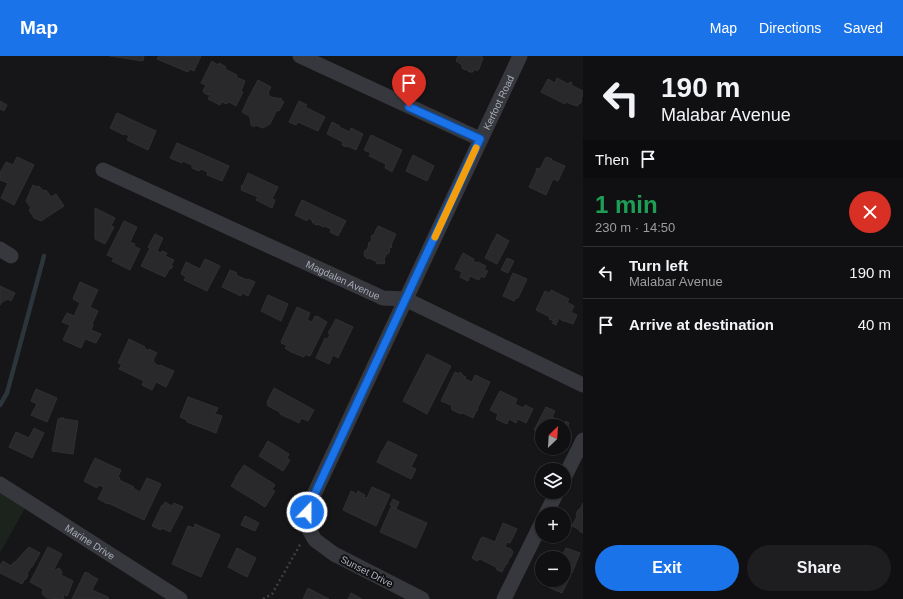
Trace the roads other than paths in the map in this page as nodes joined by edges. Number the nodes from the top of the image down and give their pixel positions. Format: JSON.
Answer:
{"nodes":[{"id":1,"x":300,"y":56,"type":"edge"},
{"id":2,"x":520,"y":56,"type":"edge"},
{"id":3,"x":480,"y":139,"type":"junction"},
{"id":4,"x":103,"y":170,"type":"dead end"},
{"id":5,"x":406,"y":299,"type":"junction"},
{"id":6,"x":583,"y":386,"type":"edge"},
{"id":7,"x":583,"y":440,"type":"edge"},
{"id":8,"x":571,"y":464,"type":"edge"},
{"id":9,"x":0,"y":484,"type":"edge"},
{"id":10,"x":535,"y":536,"type":"edge"},
{"id":11,"x":308,"y":541,"type":"joint"},
{"id":12,"x":180,"y":599,"type":"edge"},
{"id":13,"x":422,"y":599,"type":"edge"},
{"id":14,"x":504,"y":599,"type":"edge"}],
"edges":[{"from":1,"to":3,"type":"street"},
{"from":2,"to":3,"type":"street","name":"Kerfoot Road"},
{"from":3,"to":5,"type":"street","name":"Kerfoot Road"},
{"from":4,"to":5,"type":"street","name":"Magdalen Avenue"},
{"from":5,"to":6,"type":"street","name":"Magdalen Avenue"},
{"from":5,"to":11,"type":"street","name":"Kerfoot Road"},
{"from":7,"to":8,"type":"street"},
{"from":9,"to":12,"type":"street","name":"Marine Drive"},
{"from":10,"to":14,"type":"street"},
{"from":11,"to":13,"type":"street","name":"Sunset Drive"}]}
